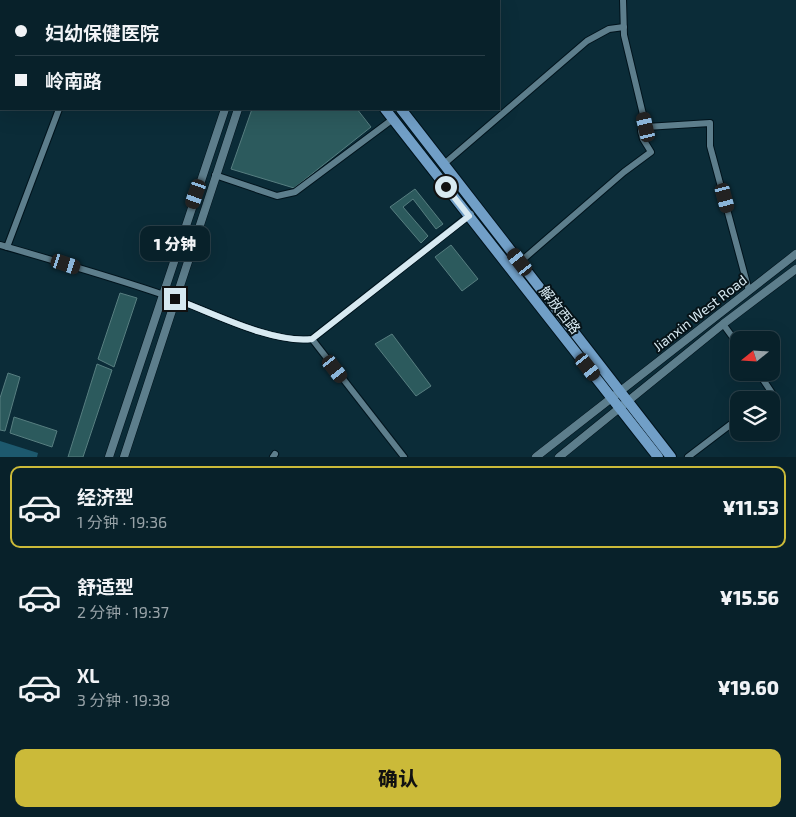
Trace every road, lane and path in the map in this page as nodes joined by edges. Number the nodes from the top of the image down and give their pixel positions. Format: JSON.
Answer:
{"nodes":[{"id":1,"x":623,"y":0,"type":"edge"},
{"id":2,"x":624,"y":27,"type":"junction"},
{"id":3,"x":59,"y":110,"type":"edge"},
{"id":4,"x":225,"y":110,"type":"edge"},
{"id":5,"x":238,"y":110,"type":"edge"},
{"id":6,"x":386,"y":110,"type":"edge"},
{"id":7,"x":401,"y":110,"type":"edge"},
{"id":8,"x":393,"y":119,"type":"junction"},
{"id":9,"x":646,"y":127,"type":"junction"},
{"id":10,"x":444,"y":164,"type":"junction"},
{"id":11,"x":215,"y":175,"type":"junction"},
{"id":12,"x":478,"y":208,"type":"junction"},
{"id":13,"x":469,"y":216,"type":"junction"},
{"id":14,"x":3,"y":246,"type":"edge"},
{"id":15,"x":796,"y":254,"type":"edge"},
{"id":16,"x":520,"y":262,"type":"junction"},
{"id":17,"x":796,"y":269,"type":"edge"},
{"id":18,"x":749,"y":291,"type":"junction"},
{"id":19,"x":164,"y":295,"type":"junction"},
{"id":20,"x":175,"y":299,"type":"junction"},
{"id":21,"x":723,"y":324,"type":"junction"},
{"id":22,"x":730,"y":334,"type":"edge"},
{"id":23,"x":312,"y":339,"type":"junction"},
{"id":24,"x":615,"y":395,"type":"junction"},
{"id":25,"x":624,"y":405,"type":"junction"},
{"id":26,"x":730,"y":425,"type":"edge"},
{"id":27,"x":109,"y":457,"type":"edge"},
{"id":28,"x":124,"y":457,"type":"edge"},
{"id":29,"x":404,"y":457,"type":"edge"},
{"id":30,"x":536,"y":457,"type":"edge"},
{"id":31,"x":559,"y":457,"type":"edge"},
{"id":32,"x":658,"y":457,"type":"edge"},
{"id":33,"x":670,"y":457,"type":"edge"},
{"id":34,"x":688,"y":457,"type":"edge"}],
"edges":[{"from":1,"to":2,"type":"street"},
{"from":2,"to":9,"type":"street"},
{"from":2,"to":10,"type":"street"},
{"from":3,"to":14,"type":"street"},
{"from":4,"to":19,"type":"street"},
{"from":5,"to":11,"type":"street"},
{"from":6,"to":8,"type":"main road","name":"解放西路"},
{"from":7,"to":10,"type":"main road","name":"解放西路"},
{"from":8,"to":11,"type":"street"},
{"from":8,"to":13,"type":"main road","name":"解放西路"},
{"from":9,"to":16,"type":"street"},
{"from":9,"to":18,"type":"street"},
{"from":10,"to":12,"type":"main road","name":"解放西路"},
{"from":11,"to":20,"type":"street"},
{"from":12,"to":13,"type":"street"},
{"from":12,"to":16,"type":"main road","name":"解放西路"},
{"from":13,"to":23,"type":"street"},
{"from":13,"to":24,"type":"main road","name":"解放西路"},
{"from":14,"to":19,"type":"street"},
{"from":15,"to":18,"type":"street","name":"Jianxin West Road"},
{"from":16,"to":24,"type":"main road","name":"解放西路"},
{"from":17,"to":21,"type":"street","name":"Jianxin West Road"},
{"from":18,"to":24,"type":"street","name":"Jianxin West Road"},
{"from":19,"to":20,"type":"street"},
{"from":19,"to":27,"type":"street"},
{"from":20,"to":23,"type":"street"},
{"from":20,"to":28,"type":"street"},
{"from":21,"to":22,"type":"street"},
{"from":21,"to":25,"type":"street","name":"Jianxin West Road"},
{"from":23,"to":29,"type":"street"},
{"from":24,"to":25,"type":"main road","name":"解放西路"},
{"from":24,"to":30,"type":"street","name":"Jianxin West Road"},
{"from":25,"to":31,"type":"street","name":"Jianxin West Road"},
{"from":25,"to":32,"type":"main road","name":"解放西路"},
{"from":25,"to":33,"type":"main road","name":"解放西路"},
{"from":26,"to":34,"type":"street"}]}
